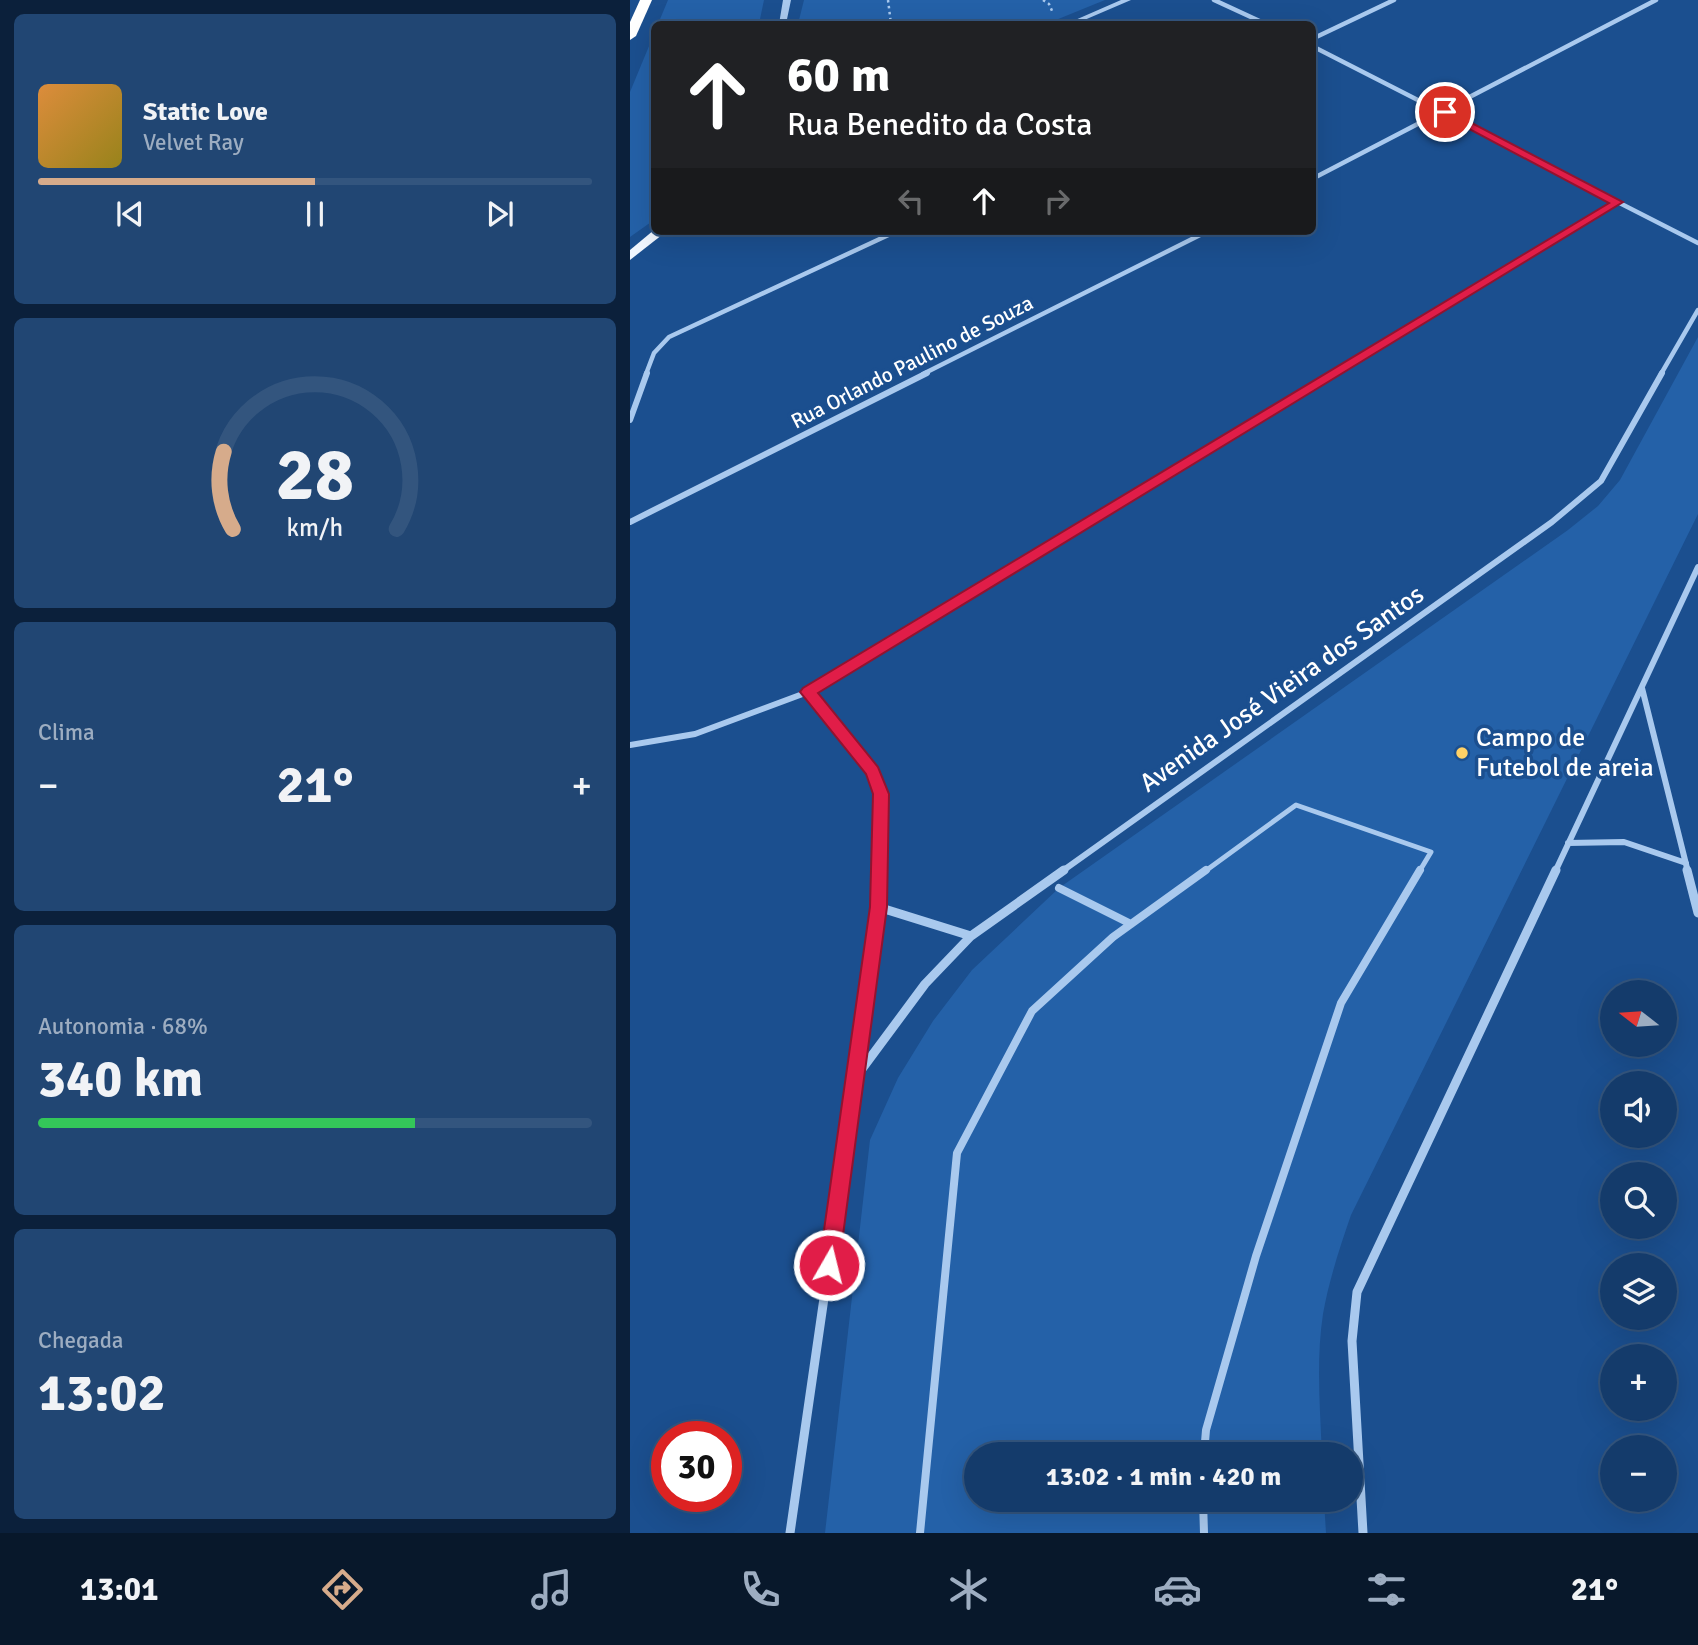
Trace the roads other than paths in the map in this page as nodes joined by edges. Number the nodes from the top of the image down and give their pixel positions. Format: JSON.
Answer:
{"nodes":[{"id":1,"x":646,"y":0,"type":"edge"},
{"id":2,"x":787,"y":0,"type":"edge"},
{"id":3,"x":1127,"y":0,"type":"edge"},
{"id":4,"x":1214,"y":0,"type":"edge"},
{"id":5,"x":1394,"y":0,"type":"edge"},
{"id":6,"x":1656,"y":0,"type":"edge"},
{"id":7,"x":783,"y":21,"type":"edge"},
{"id":8,"x":1077,"y":21,"type":"edge"},
{"id":9,"x":1260,"y":21,"type":"edge"},
{"id":10,"x":630,"y":36,"type":"edge"},
{"id":11,"x":1316,"y":36,"type":"edge"},
{"id":12,"x":1316,"y":48,"type":"edge"},
{"id":13,"x":1445,"y":112,"type":"junction"},
{"id":14,"x":1316,"y":176,"type":"edge"},
{"id":15,"x":1617,"y":202,"type":"junction"},
{"id":16,"x":656,"y":235,"type":"edge"},
{"id":17,"x":888,"y":235,"type":"edge"},
{"id":18,"x":1200,"y":235,"type":"edge"},
{"id":19,"x":1698,"y":243,"type":"edge"},
{"id":20,"x":630,"y":256,"type":"edge"},
{"id":21,"x":1698,"y":310,"type":"edge"},
{"id":22,"x":630,"y":420,"type":"edge"},
{"id":23,"x":630,"y":522,"type":"edge"},
{"id":24,"x":1698,"y":567,"type":"edge"},
{"id":25,"x":1642,"y":688,"type":"junction"},
{"id":26,"x":808,"y":692,"type":"junction"},
{"id":27,"x":630,"y":745,"type":"edge"},
{"id":28,"x":1568,"y":843,"type":"junction"},
{"id":29,"x":1686,"y":863,"type":"junction"},
{"id":30,"x":1059,"y":888,"type":"dead end"},
{"id":31,"x":878,"y":907,"type":"junction"},
{"id":32,"x":1698,"y":913,"type":"edge"},
{"id":33,"x":1131,"y":924,"type":"junction"},
{"id":34,"x":971,"y":936,"type":"junction"},
{"id":35,"x":856,"y":1077,"type":"junction"},
{"id":36,"x":1205,"y":1442,"type":"edge"},
{"id":37,"x":1203,"y":1512,"type":"edge"},
{"id":38,"x":790,"y":1533,"type":"edge"},
{"id":39,"x":920,"y":1533,"type":"edge"},
{"id":40,"x":1203,"y":1533,"type":"edge"},
{"id":41,"x":1363,"y":1533,"type":"edge"}],
"edges":[{"from":1,"to":10,"type":"highway"},
{"from":2,"to":7,"type":"street"},
{"from":3,"to":8,"type":"street"},
{"from":4,"to":9,"type":"street"},
{"from":5,"to":11,"type":"street"},
{"from":6,"to":13,"type":"street"},
{"from":12,"to":13,"type":"street"},
{"from":13,"to":14,"type":"street"},
{"from":13,"to":15,"type":"street"},
{"from":15,"to":19,"type":"street"},
{"from":15,"to":26,"type":"street"},
{"from":16,"to":20,"type":"main road"},
{"from":17,"to":22,"type":"street"},
{"from":18,"to":23,"type":"street","name":"Rua Orlando Paulino de Souza"},
{"from":21,"to":34,"type":"street","name":"Avenida José Vieira dos Santos"},
{"from":24,"to":25,"type":"street"},
{"from":25,"to":28,"type":"street"},
{"from":25,"to":29,"type":"street"},
{"from":26,"to":27,"type":"street"},
{"from":26,"to":31,"type":"street","name":"Avenida José Vieira dos Santos"},
{"from":28,"to":29,"type":"street"},
{"from":28,"to":41,"type":"street"},
{"from":29,"to":32,"type":"street"},
{"from":30,"to":33,"type":"street"},
{"from":31,"to":34,"type":"street"},
{"from":31,"to":35,"type":"street","name":"Avenida José Vieira dos Santos"},
{"from":33,"to":36,"type":"street"},
{"from":33,"to":39,"type":"street"},
{"from":34,"to":35,"type":"street","name":"Avenida José Vieira dos Santos"},
{"from":35,"to":38,"type":"street","name":"Avenida José Vieira dos Santos"},
{"from":37,"to":40,"type":"street"}]}
